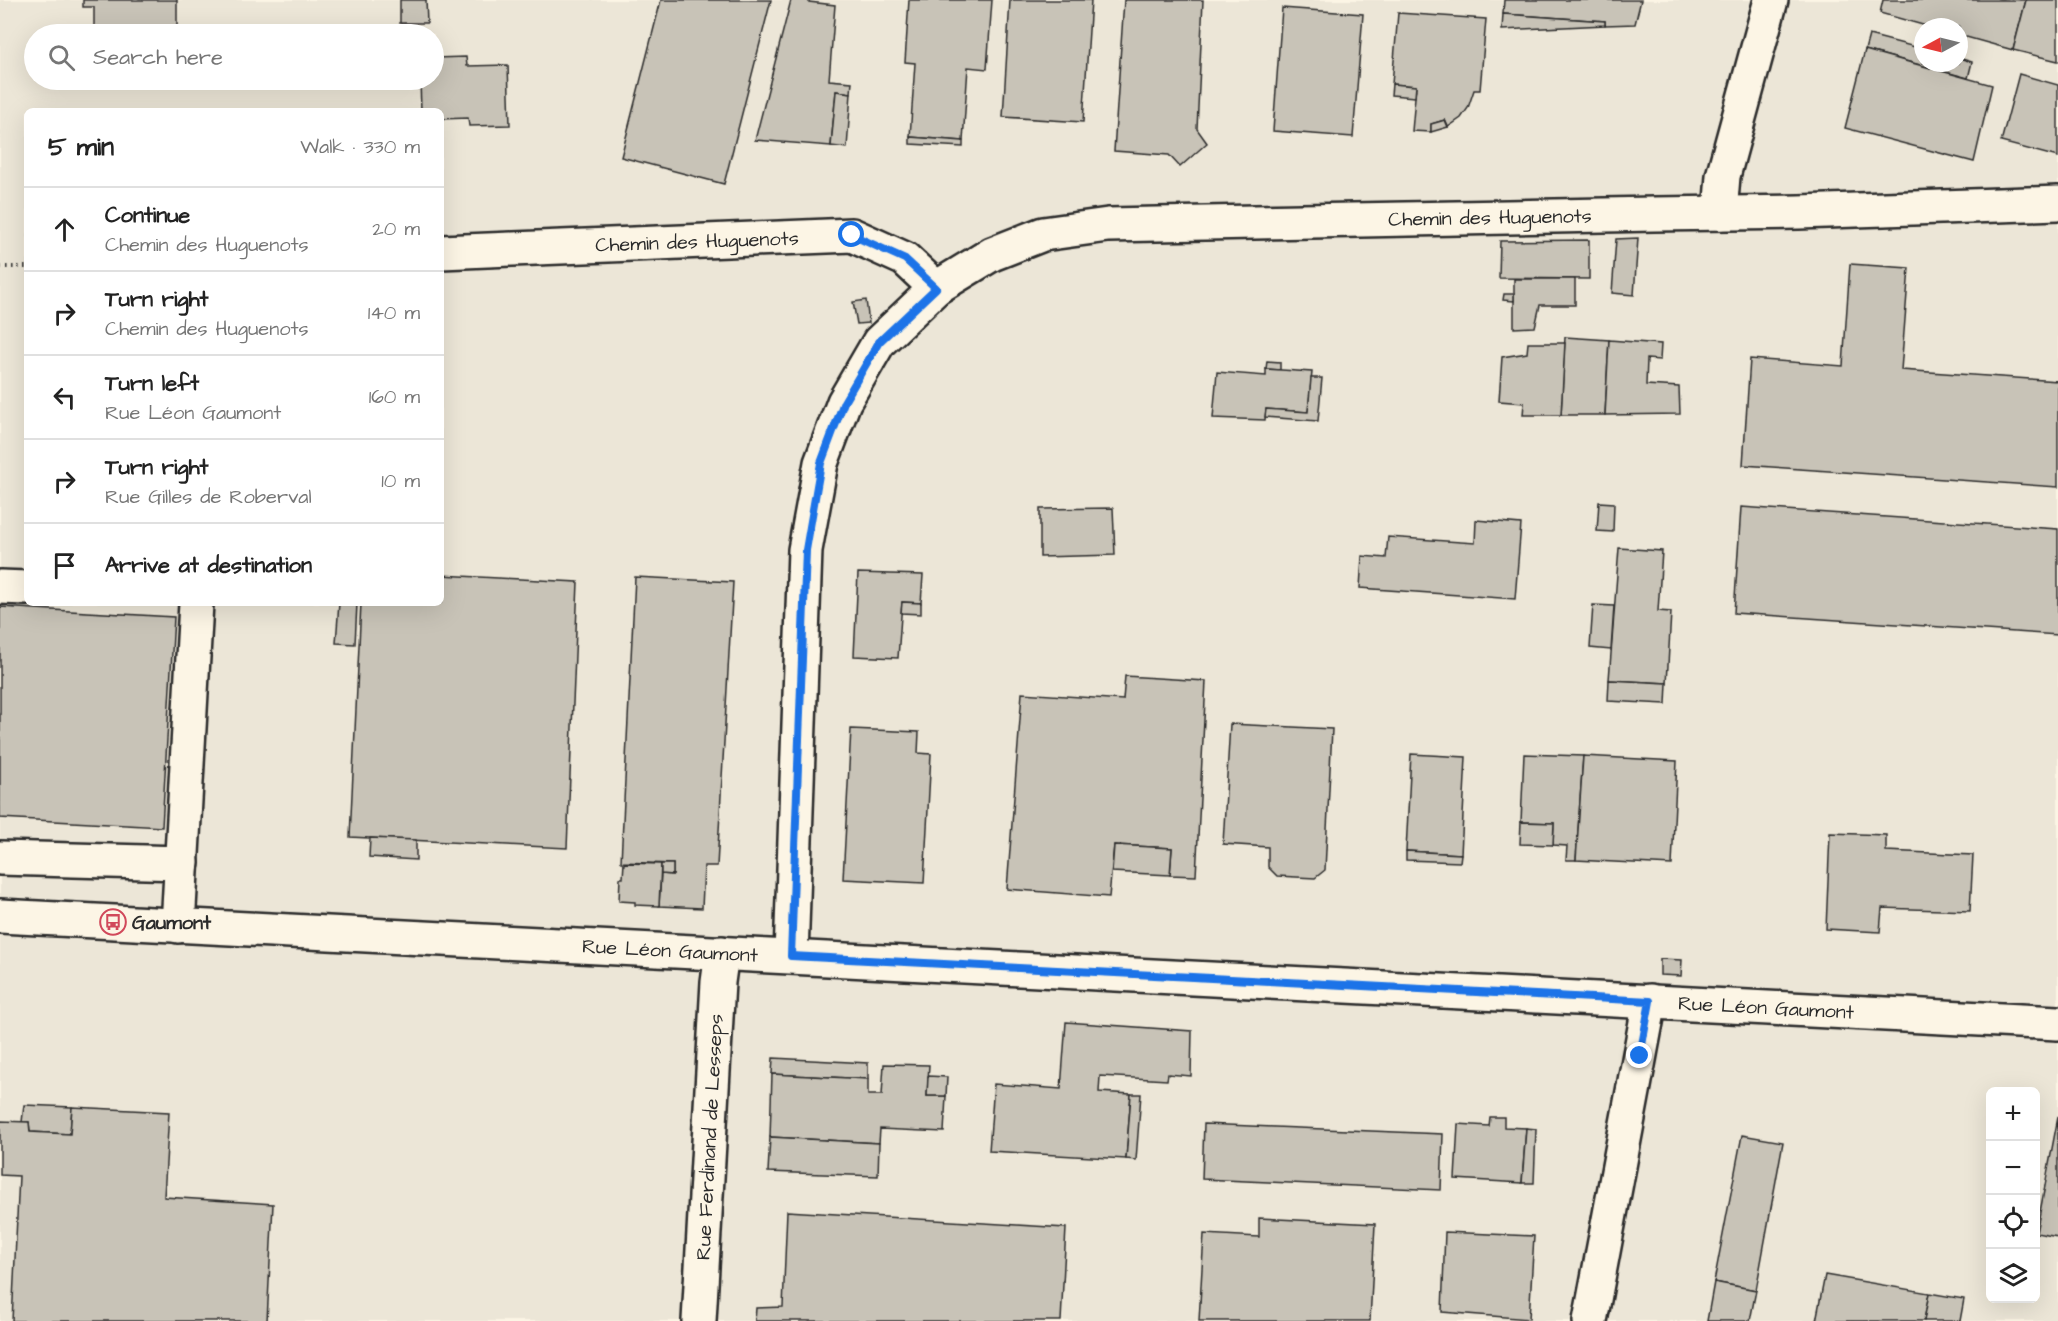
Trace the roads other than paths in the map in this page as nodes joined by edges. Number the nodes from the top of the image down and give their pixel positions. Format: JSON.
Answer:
{"nodes":[{"id":1,"x":1771,"y":0,"type":"edge"},
{"id":2,"x":2058,"y":203,"type":"edge"},
{"id":3,"x":1720,"y":213,"type":"junction"},
{"id":4,"x":444,"y":252,"type":"edge"},
{"id":5,"x":936,"y":288,"type":"junction"},
{"id":6,"x":0,"y":587,"type":"edge"},
{"id":7,"x":24,"y":588,"type":"edge"},
{"id":8,"x":196,"y":606,"type":"edge"},
{"id":9,"x":0,"y":858,"type":"edge"},
{"id":10,"x":182,"y":862,"type":"junction"},
{"id":11,"x":0,"y":916,"type":"edge"},
{"id":12,"x":178,"y":926,"type":"junction"},
{"id":13,"x":722,"y":953,"type":"junction"},
{"id":14,"x":791,"y":956,"type":"junction"},
{"id":15,"x":1650,"y":1001,"type":"junction"},
{"id":16,"x":2058,"y":1023,"type":"edge"},
{"id":17,"x":699,"y":1321,"type":"edge"},
{"id":18,"x":1590,"y":1321,"type":"edge"}],
"edges":[{"from":1,"to":3,"type":"street"},
{"from":2,"to":3,"type":"street","name":"Chemin des Huguenots"},
{"from":3,"to":5,"type":"street","name":"Chemin des Huguenots"},
{"from":4,"to":5,"type":"street","name":"Chemin des Huguenots"},
{"from":5,"to":14,"type":"street","name":"Chemin des Huguenots"},
{"from":6,"to":7,"type":"street"},
{"from":8,"to":10,"type":"street"},
{"from":9,"to":10,"type":"street"},
{"from":10,"to":12,"type":"street"},
{"from":11,"to":12,"type":"street","name":"Rue Léon Gaumont"},
{"from":12,"to":13,"type":"street","name":"Rue Léon Gaumont"},
{"from":13,"to":14,"type":"street","name":"Rue Léon Gaumont"},
{"from":13,"to":17,"type":"street","name":"Rue Ferdinand de Lesseps"},
{"from":14,"to":15,"type":"street","name":"Rue Léon Gaumont"},
{"from":15,"to":16,"type":"street","name":"Rue Léon Gaumont"},
{"from":15,"to":18,"type":"street"}]}
